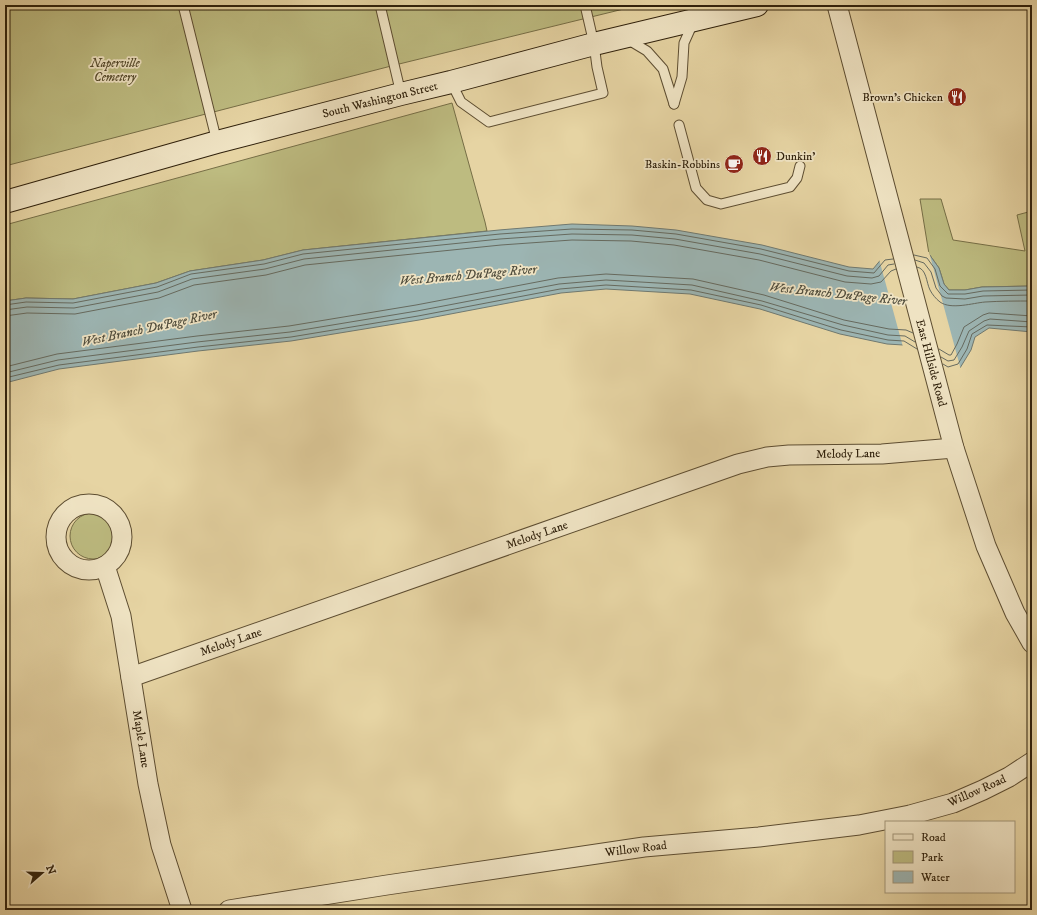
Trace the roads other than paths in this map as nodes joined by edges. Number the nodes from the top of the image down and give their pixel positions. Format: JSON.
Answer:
{"nodes":[{"id":1,"x":183,"y":5,"type":"edge"},
{"id":2,"x":380,"y":5,"type":"edge"},
{"id":3,"x":585,"y":5,"type":"edge"},
{"id":4,"x":757,"y":5,"type":"edge"},
{"id":5,"x":837,"y":5,"type":"edge"},
{"id":6,"x":694,"y":21,"type":"junction"},
{"id":7,"x":624,"y":37,"type":"junction"},
{"id":8,"x":594,"y":44,"type":"junction"},
{"id":9,"x":451,"y":82,"type":"junction"},
{"id":10,"x":401,"y":94,"type":"junction"},
{"id":11,"x":679,"y":125,"type":"dead end"},
{"id":12,"x":217,"y":142,"type":"junction"},
{"id":13,"x":800,"y":166,"type":"dead end"},
{"id":14,"x":5,"y":202,"type":"edge"},
{"id":15,"x":954,"y":448,"type":"junction"},
{"id":16,"x":105,"y":566,"type":"dead end"},
{"id":17,"x":1032,"y":644,"type":"edge"},
{"id":18,"x":131,"y":677,"type":"junction"},
{"id":19,"x":1032,"y":762,"type":"edge"},
{"id":20,"x":182,"y":910,"type":"edge"},
{"id":21,"x":230,"y":910,"type":"edge"}],
"edges":[{"from":1,"to":12,"type":"lane"},
{"from":2,"to":10,"type":"lane"},
{"from":3,"to":8,"type":"lane"},
{"from":4,"to":6,"type":"main road","name":"South Washington Street"},
{"from":5,"to":15,"type":"street","name":"East Hillside Road"},
{"from":6,"to":7,"type":"main road","name":"South Washington Street"},
{"from":6,"to":7,"type":"lane"},
{"from":7,"to":8,"type":"main road","name":"South Washington Street"},
{"from":8,"to":9,"type":"main road","name":"South Washington Street"},
{"from":8,"to":9,"type":"lane"},
{"from":9,"to":10,"type":"main road","name":"South Washington Street"},
{"from":10,"to":12,"type":"main road","name":"South Washington Street"},
{"from":11,"to":13,"type":"lane"},
{"from":12,"to":14,"type":"main road","name":"South Washington Street"},
{"from":15,"to":17,"type":"street","name":"East Hillside Road"},
{"from":15,"to":18,"type":"street","name":"Melody Lane"},
{"from":16,"to":18,"type":"street","name":"Maple Lane"},
{"from":18,"to":20,"type":"street","name":"Maple Lane"},
{"from":19,"to":21,"type":"street","name":"Willow Road"}]}
